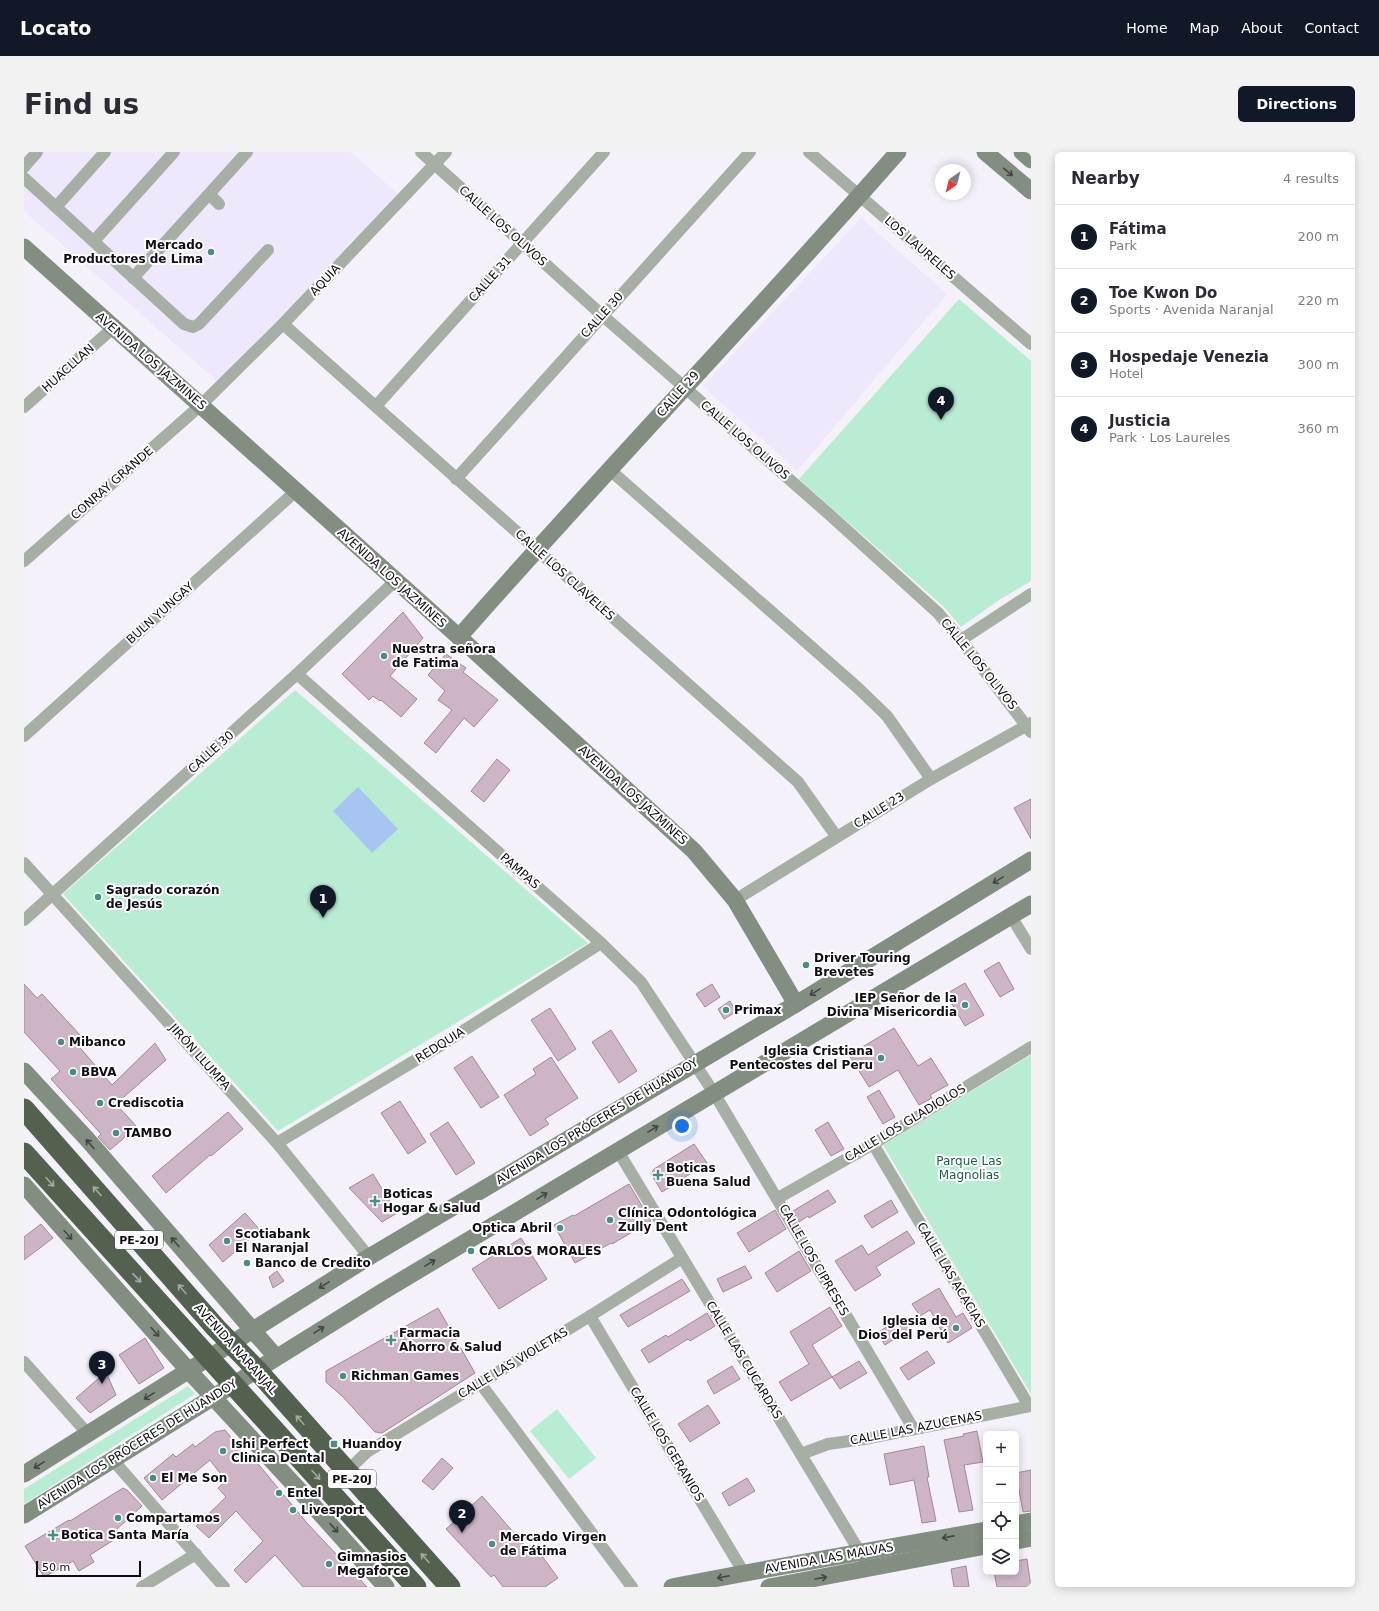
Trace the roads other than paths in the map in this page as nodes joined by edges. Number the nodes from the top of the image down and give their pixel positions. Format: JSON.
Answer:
{"nodes":[{"id":1,"x":37,"y":152,"type":"edge"},
{"id":2,"x":104,"y":152,"type":"edge"},
{"id":3,"x":174,"y":152,"type":"edge"},
{"id":4,"x":247,"y":152,"type":"edge"},
{"id":5,"x":421,"y":152,"type":"edge"},
{"id":6,"x":446,"y":152,"type":"edge"},
{"id":7,"x":604,"y":152,"type":"edge"},
{"id":8,"x":750,"y":152,"type":"edge"},
{"id":9,"x":809,"y":152,"type":"edge"},
{"id":10,"x":898,"y":152,"type":"edge"},
{"id":11,"x":985,"y":152,"type":"edge"},
{"id":12,"x":1022,"y":152,"type":"edge"},
{"id":13,"x":1031,"y":160,"type":"edge"},
{"id":14,"x":435,"y":165,"type":"junction"},
{"id":15,"x":24,"y":167,"type":"edge"},
{"id":16,"x":24,"y":178,"type":"edge"},
{"id":17,"x":1031,"y":191,"type":"edge"},
{"id":18,"x":210,"y":194,"type":"junction"},
{"id":19,"x":860,"y":195,"type":"junction"},
{"id":20,"x":219,"y":204,"type":"dead end"},
{"id":21,"x":56,"y":207,"type":"junction"},
{"id":22,"x":94,"y":241,"type":"junction"},
{"id":23,"x":523,"y":244,"type":"junction"},
{"id":24,"x":24,"y":247,"type":"edge"},
{"id":25,"x":268,"y":250,"type":"dead end"},
{"id":26,"x":133,"y":278,"type":"junction"},
{"id":27,"x":602,"y":315,"type":"junction"},
{"id":28,"x":283,"y":324,"type":"junction"},
{"id":29,"x":113,"y":328,"type":"junction"},
{"id":30,"x":1031,"y":344,"type":"edge"},
{"id":31,"x":685,"y":386,"type":"junction"},
{"id":32,"x":26,"y":400,"type":"edge"},
{"id":33,"x":201,"y":405,"type":"junction"},
{"id":34,"x":376,"y":406,"type":"junction"},
{"id":35,"x":610,"y":470,"type":"junction"},
{"id":36,"x":456,"y":479,"type":"junction"},
{"id":37,"x":296,"y":491,"type":"junction"},
{"id":38,"x":536,"y":549,"type":"junction"},
{"id":39,"x":24,"y":561,"type":"edge"},
{"id":40,"x":395,"y":581,"type":"junction"},
{"id":41,"x":1031,"y":594,"type":"edge"},
{"id":42,"x":459,"y":637,"type":"junction"},
{"id":43,"x":961,"y":640,"type":"junction"},
{"id":44,"x":297,"y":674,"type":"junction"},
{"id":45,"x":1030,"y":727,"type":"edge"},
{"id":46,"x":24,"y":736,"type":"edge"},
{"id":47,"x":930,"y":779,"type":"junction"},
{"id":48,"x":836,"y":836,"type":"junction"},
{"id":49,"x":1031,"y":860,"type":"edge"},
{"id":50,"x":24,"y":863,"type":"edge"},
{"id":51,"x":52,"y":895,"type":"junction"},
{"id":52,"x":735,"y":900,"type":"junction"},
{"id":53,"x":1031,"y":904,"type":"edge"},
{"id":54,"x":1011,"y":916,"type":"junction"},
{"id":55,"x":24,"y":920,"type":"edge"},
{"id":56,"x":601,"y":943,"type":"junction"},
{"id":57,"x":1031,"y":949,"type":"edge"},
{"id":58,"x":796,"y":1004,"type":"junction"},
{"id":59,"x":1031,"y":1047,"type":"edge"},
{"id":60,"x":694,"y":1063,"type":"junction"},
{"id":61,"x":24,"y":1071,"type":"edge"},
{"id":62,"x":714,"y":1093,"type":"junction"},
{"id":63,"x":24,"y":1109,"type":"edge"},
{"id":64,"x":277,"y":1143,"type":"junction"},
{"id":65,"x":873,"y":1144,"type":"junction"},
{"id":66,"x":618,"y":1151,"type":"junction"},
{"id":67,"x":24,"y":1153,"type":"edge"},
{"id":68,"x":24,"y":1185,"type":"edge"},
{"id":69,"x":778,"y":1198,"type":"junction"},
{"id":70,"x":369,"y":1257,"type":"junction"},
{"id":71,"x":682,"y":1258,"type":"junction"},
{"id":72,"x":590,"y":1316,"type":"junction"},
{"id":73,"x":253,"y":1331,"type":"junction"},
{"id":74,"x":231,"y":1344,"type":"junction"},
{"id":75,"x":276,"y":1357,"type":"junction"},
{"id":76,"x":210,"y":1358,"type":"junction"},
{"id":77,"x":24,"y":1362,"type":"edge"},
{"id":78,"x":256,"y":1369,"type":"junction"},
{"id":79,"x":189,"y":1371,"type":"junction"},
{"id":80,"x":480,"y":1383,"type":"junction"},
{"id":81,"x":234,"y":1384,"type":"junction"},
{"id":82,"x":212,"y":1397,"type":"junction"},
{"id":83,"x":1030,"y":1406,"type":"edge"},
{"id":84,"x":912,"y":1428,"type":"junction"},
{"id":85,"x":88,"y":1434,"type":"junction"},
{"id":86,"x":801,"y":1454,"type":"junction"},
{"id":87,"x":112,"y":1459,"type":"junction"},
{"id":88,"x":346,"y":1472,"type":"junction"},
{"id":89,"x":24,"y":1474,"type":"edge"},
{"id":90,"x":24,"y":1515,"type":"edge"},
{"id":91,"x":1031,"y":1521,"type":"edge"},
{"id":92,"x":1019,"y":1523,"type":"edge"},
{"id":93,"x":983,"y":1531,"type":"edge"},
{"id":94,"x":1031,"y":1538,"type":"edge"},
{"id":95,"x":1019,"y":1540,"type":"edge"},
{"id":96,"x":983,"y":1547,"type":"edge"},
{"id":97,"x":862,"y":1553,"type":"junction"},
{"id":98,"x":196,"y":1554,"type":"junction"},
{"id":99,"x":870,"y":1569,"type":"junction"},
{"id":100,"x":744,"y":1572,"type":"junction"},
{"id":101,"x":142,"y":1587,"type":"edge"},
{"id":102,"x":224,"y":1587,"type":"edge"},
{"id":103,"x":386,"y":1587,"type":"edge"},
{"id":104,"x":416,"y":1587,"type":"edge"},
{"id":105,"x":450,"y":1587,"type":"edge"},
{"id":106,"x":632,"y":1587,"type":"edge"},
{"id":107,"x":672,"y":1587,"type":"edge"},
{"id":108,"x":769,"y":1587,"type":"edge"}],
"edges":[{"from":1,"to":15,"type":"street"},
{"from":2,"to":21,"type":"street"},
{"from":3,"to":22,"type":"street"},
{"from":4,"to":18,"type":"street"},
{"from":5,"to":14,"type":"street","name":"CALLE LOS OLIVOS"},
{"from":6,"to":14,"type":"street","name":"AQUIA"},
{"from":7,"to":23,"type":"street","name":"CALLE 31"},
{"from":8,"to":27,"type":"street","name":"CALLE 30"},
{"from":9,"to":19,"type":"street","name":"LOS LAURELES"},
{"from":10,"to":19,"type":"main road","name":"CALLE 29"},
{"from":11,"to":17,"type":"main road","one_way":true},
{"from":12,"to":13,"type":"main road"},
{"from":14,"to":23,"type":"street","name":"CALLE LOS OLIVOS"},
{"from":14,"to":28,"type":"street","name":"AQUIA"},
{"from":16,"to":21,"type":"street"},
{"from":18,"to":20,"type":"street"},
{"from":18,"to":26,"type":"street"},
{"from":19,"to":30,"type":"street","name":"LOS LAURELES"},
{"from":19,"to":31,"type":"main road","name":"CALLE 29"},
{"from":21,"to":22,"type":"street"},
{"from":22,"to":26,"type":"street"},
{"from":23,"to":27,"type":"street","name":"CALLE LOS OLIVOS"},
{"from":23,"to":34,"type":"street","name":"CALLE 31"},
{"from":24,"to":29,"type":"main road","name":"AVENIDA LOS JAZMINES"},
{"from":25,"to":26,"type":"street"},
{"from":27,"to":31,"type":"street","name":"CALLE LOS OLIVOS"},
{"from":27,"to":36,"type":"street","name":"CALLE 30"},
{"from":28,"to":33,"type":"street","name":"AQUIA"},
{"from":28,"to":34,"type":"street","name":"CALLE LOS CLAVELES"},
{"from":29,"to":32,"type":"street","name":"HUACLLAN"},
{"from":29,"to":33,"type":"main road","name":"AVENIDA LOS JAZMINES"},
{"from":31,"to":35,"type":"main road","name":"CALLE 29"},
{"from":31,"to":43,"type":"street","name":"CALLE LOS OLIVOS"},
{"from":33,"to":37,"type":"main road","name":"AVENIDA LOS JAZMINES"},
{"from":33,"to":39,"type":"street","name":"CONRAY GRANDE"},
{"from":34,"to":36,"type":"street","name":"CALLE LOS CLAVELES"},
{"from":35,"to":38,"type":"main road","name":"CALLE 29"},
{"from":35,"to":47,"type":"street"},
{"from":36,"to":38,"type":"street","name":"CALLE LOS CLAVELES"},
{"from":37,"to":40,"type":"main road","name":"AVENIDA LOS JAZMINES"},
{"from":37,"to":46,"type":"street","name":"BULN YUNGAY"},
{"from":38,"to":42,"type":"main road","name":"CALLE 29"},
{"from":38,"to":48,"type":"street","name":"CALLE LOS CLAVELES"},
{"from":40,"to":42,"type":"main road","name":"AVENIDA LOS JAZMINES"},
{"from":40,"to":44,"type":"street","name":"CALLE 30"},
{"from":41,"to":43,"type":"street"},
{"from":42,"to":52,"type":"main road","name":"AVENIDA LOS JAZMINES"},
{"from":43,"to":45,"type":"street","name":"CALLE LOS OLIVOS"},
{"from":44,"to":51,"type":"street","name":"CALLE 30"},
{"from":44,"to":56,"type":"street","name":"PAMPAS"},
{"from":45,"to":47,"type":"street","name":"CALLE 23"},
{"from":47,"to":48,"type":"street","name":"CALLE 23"},
{"from":48,"to":52,"type":"street","name":"CALLE 23"},
{"from":49,"to":58,"type":"main road","name":"AVENIDA LOS PRÓCERES DE HUANDOY","one_way":true},
{"from":50,"to":51,"type":"street","name":"JIRÓN LLUMPA"},
{"from":51,"to":55,"type":"street","name":"CALLE 30"},
{"from":51,"to":64,"type":"street","name":"JIRÓN LLUMPA"},
{"from":52,"to":58,"type":"main road","name":"AVENIDA LOS JAZMINES"},
{"from":53,"to":54,"type":"main road","name":"AVENIDA LOS PRÓCERES DE HUANDOY"},
{"from":54,"to":57,"type":"street"},
{"from":54,"to":62,"type":"main road","name":"AVENIDA LOS PRÓCERES DE HUANDOY"},
{"from":56,"to":60,"type":"street","name":"PAMPAS"},
{"from":56,"to":64,"type":"street","name":"REDQUIA"},
{"from":58,"to":60,"type":"main road","name":"AVENIDA LOS PRÓCERES DE HUANDOY"},
{"from":59,"to":65,"type":"street","name":"CALLE LOS GLADIOLOS"},
{"from":60,"to":62,"type":"street","name":"PAMPAS"},
{"from":60,"to":70,"type":"main road","name":"AVENIDA LOS PRÓCERES DE HUANDOY"},
{"from":73,"to":61,"type":"main road","name":"AVENIDA NARANJAL","one_way":true},
{"from":66,"to":62,"type":"main road","name":"AVENIDA LOS PRÓCERES DE HUANDOY","one_way":true},
{"from":62,"to":69,"type":"street","name":"CALLE LOS CIPRESES"},
{"from":74,"to":63,"type":"highway","name":"AVENIDA NARANJAL","number":"PE-20J","one_way":true},
{"from":64,"to":70,"type":"street","name":"JIRÓN LLUMPA"},
{"from":65,"to":69,"type":"street","name":"CALLE LOS GLADIOLOS"},
{"from":65,"to":83,"type":"street","name":"CALLE LAS ACACIAS"},
{"from":66,"to":71,"type":"street","name":"CALLE LAS CUCARDAS"},
{"from":75,"to":66,"type":"main road","name":"AVENIDA LOS PRÓCERES DE HUANDOY","one_way":true},
{"from":67,"to":76,"type":"highway","name":"AVENIDA NARANJAL","number":"PE-20J","one_way":true},
{"from":68,"to":79,"type":"main road","one_way":true},
{"from":69,"to":84,"type":"street","name":"CALLE LOS CIPRESES"},
{"from":70,"to":73,"type":"main road","name":"AVENIDA LOS PRÓCERES DE HUANDOY","one_way":true},
{"from":71,"to":72,"type":"street","name":"CALLE LAS VIOLETAS"},
{"from":71,"to":86,"type":"street","name":"CALLE LAS CUCARDAS"},
{"from":72,"to":80,"type":"street","name":"CALLE LAS VIOLETAS"},
{"from":72,"to":100,"type":"street","name":"CALLE LOS GERANIOS"},
{"from":73,"to":74,"type":"main road","name":"AVENIDA LOS PRÓCERES DE HUANDOY"},
{"from":73,"to":75,"type":"main road","name":"AVENIDA NARANJAL"},
{"from":74,"to":76,"type":"main road","name":"AVENIDA LOS PRÓCERES DE HUANDOY"},
{"from":74,"to":78,"type":"highway","name":"AVENIDA NARANJAL","number":"PE-20J"},
{"from":75,"to":78,"type":"main road","name":"AVENIDA LOS PRÓCERES DE HUANDOY"},
{"from":76,"to":79,"type":"main road","name":"AVENIDA LOS PRÓCERES DE HUANDOY"},
{"from":76,"to":81,"type":"highway","name":"AVENIDA NARANJAL","number":"PE-20J"},
{"from":77,"to":85,"type":"street"},
{"from":78,"to":81,"type":"main road","name":"AVENIDA LOS PRÓCERES DE HUANDOY"},
{"from":88,"to":78,"type":"highway","name":"AVENIDA NARANJAL","number":"PE-20J","one_way":true},
{"from":79,"to":82,"type":"main road"},
{"from":79,"to":85,"type":"main road","name":"AVENIDA LOS PRÓCERES DE HUANDOY","one_way":true},
{"from":80,"to":88,"type":"street","name":"CALLE LAS VIOLETAS"},
{"from":80,"to":106,"type":"street"},
{"from":81,"to":82,"type":"main road","name":"AVENIDA LOS PRÓCERES DE HUANDOY"},
{"from":81,"to":104,"type":"highway","name":"AVENIDA NARANJAL","number":"PE-20J","one_way":true},
{"from":82,"to":87,"type":"main road","name":"AVENIDA LOS PRÓCERES DE HUANDOY"},
{"from":82,"to":103,"type":"main road","one_way":true},
{"from":83,"to":84,"type":"street","name":"CALLE LAS AZUCENAS"},
{"from":84,"to":86,"type":"street","name":"CALLE LAS AZUCENAS"},
{"from":85,"to":89,"type":"main road","name":"AVENIDA LOS PRÓCERES DE HUANDOY","one_way":true},
{"from":86,"to":97,"type":"street","name":"CALLE LAS CUCARDAS"},
{"from":87,"to":90,"type":"main road","name":"AVENIDA LOS PRÓCERES DE HUANDOY"},
{"from":87,"to":98,"type":"street"},
{"from":105,"to":88,"type":"highway","name":"AVENIDA NARANJAL","number":"PE-20J","one_way":true},
{"from":91,"to":92,"type":"main road"},
{"from":93,"to":97,"type":"main road","name":"AVENIDA LAS MALVAS","one_way":true},
{"from":94,"to":95,"type":"main road"},
{"from":96,"to":99,"type":"main road","name":"AVENIDA LAS MALVAS"},
{"from":97,"to":99,"type":"street","name":"CALLE LAS CUCARDAS"},
{"from":97,"to":100,"type":"main road","name":"AVENIDA LAS MALVAS"},
{"from":98,"to":101,"type":"street"},
{"from":98,"to":102,"type":"street"},
{"from":108,"to":99,"type":"main road","name":"AVENIDA LAS MALVAS","one_way":true},
{"from":100,"to":107,"type":"main road","name":"AVENIDA LAS MALVAS","one_way":true}]}
